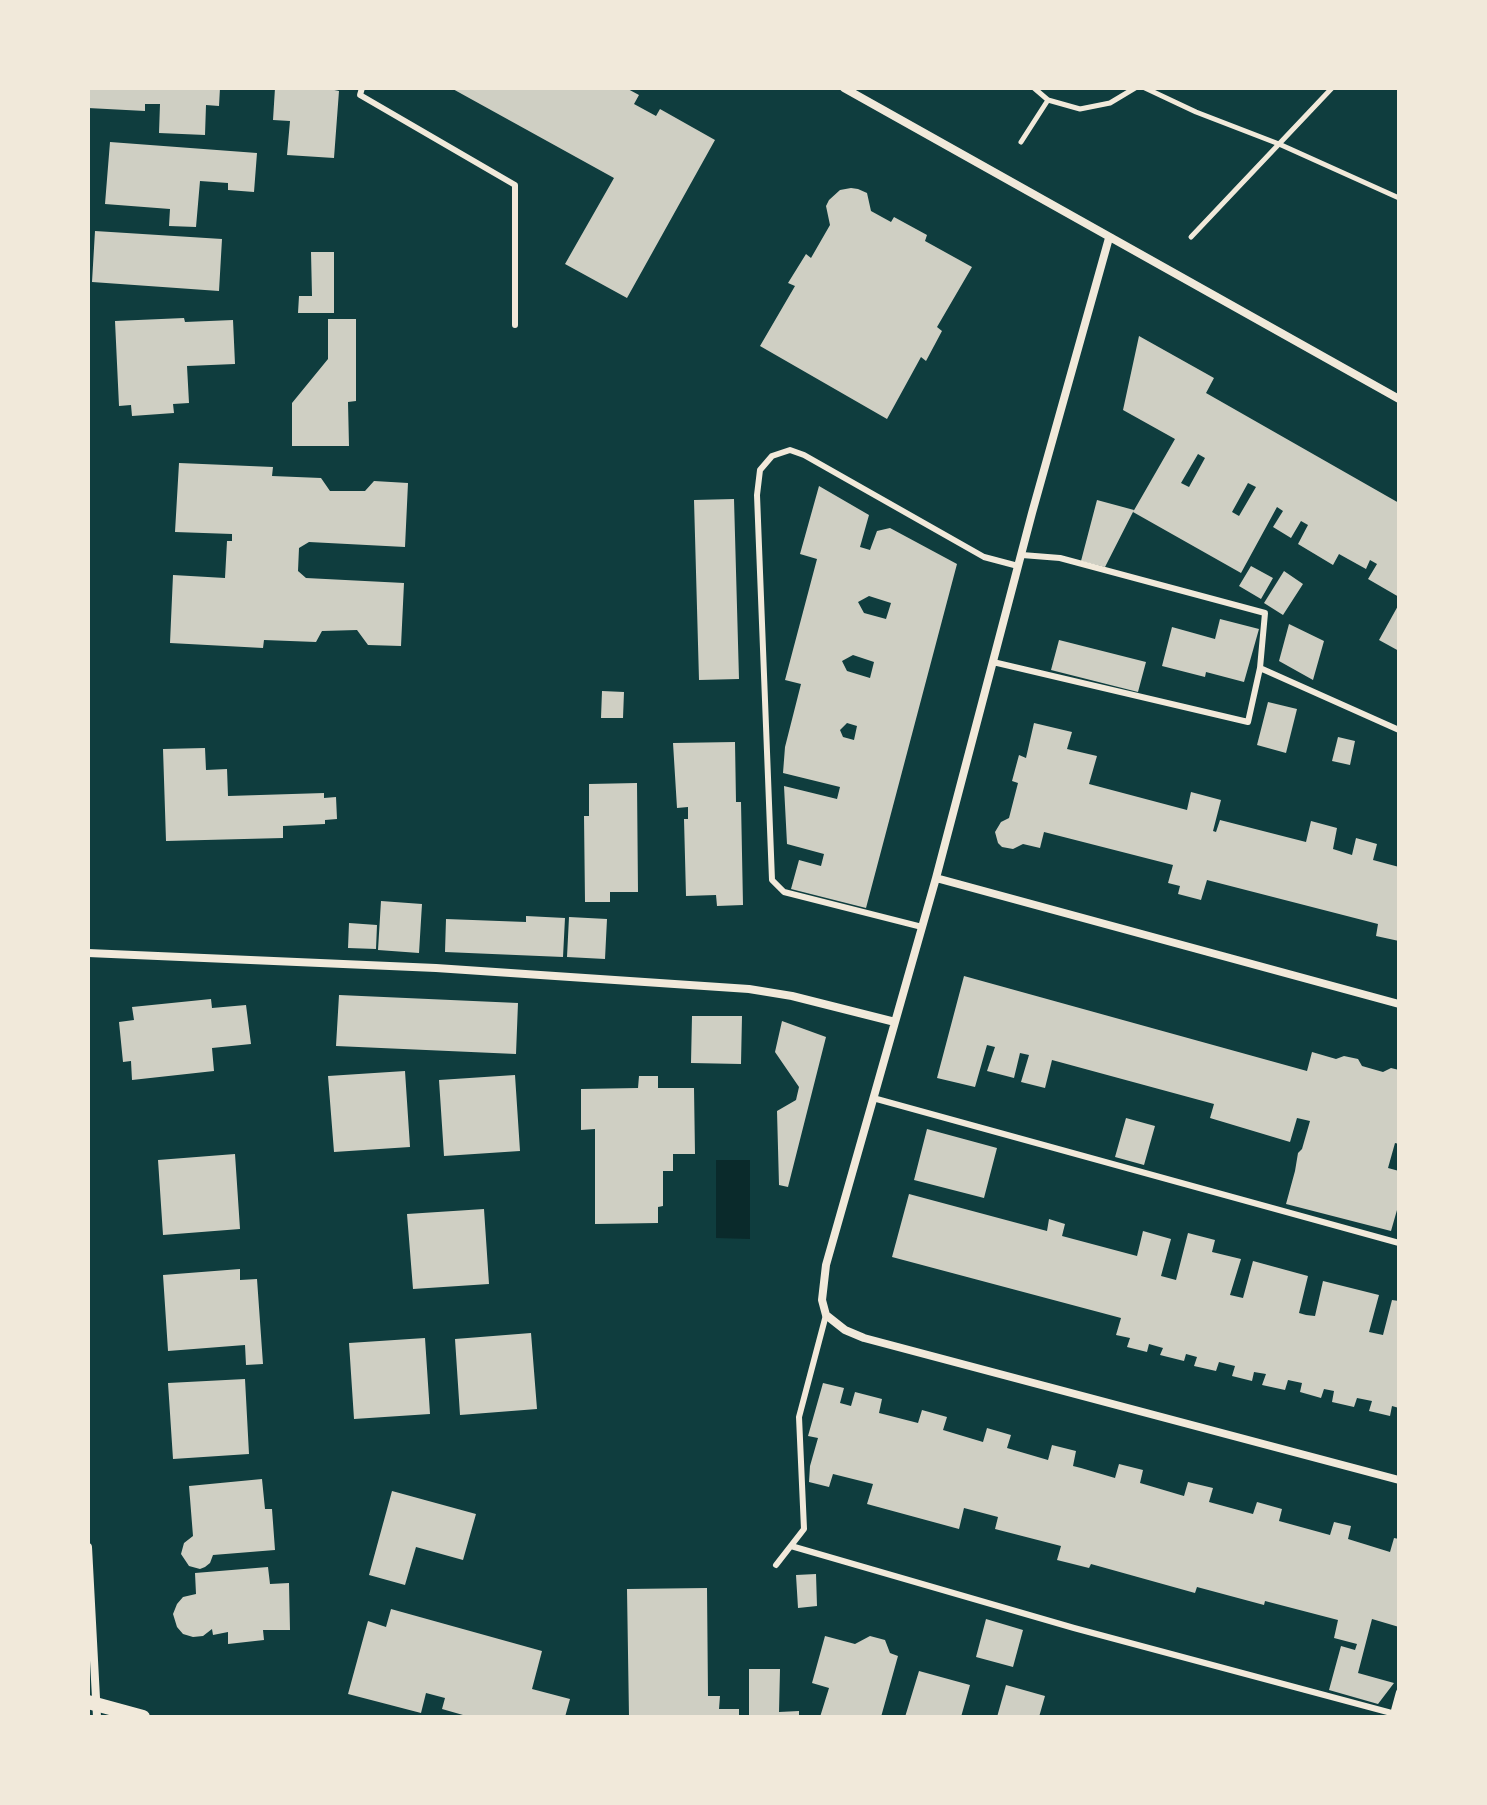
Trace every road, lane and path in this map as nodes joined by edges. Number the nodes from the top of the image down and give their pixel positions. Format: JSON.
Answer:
{"nodes":[{"id":1,"x":362,"y":88,"type":"edge"},
{"id":2,"x":844,"y":88,"type":"edge"},
{"id":3,"x":1034,"y":88,"type":"edge"},
{"id":4,"x":1135,"y":88,"type":"edge"},
{"id":5,"x":1145,"y":88,"type":"edge"},
{"id":6,"x":1332,"y":88,"type":"edge"},
{"id":7,"x":1048,"y":100,"type":"junction"},
{"id":8,"x":1021,"y":142,"type":"dead end"},
{"id":9,"x":1279,"y":144,"type":"junction"},
{"id":10,"x":1399,"y":198,"type":"edge"},
{"id":11,"x":1191,"y":237,"type":"dead end"},
{"id":12,"x":1109,"y":238,"type":"junction"},
{"id":13,"x":515,"y":325,"type":"dead end"},
{"id":14,"x":1399,"y":399,"type":"edge"},
{"id":15,"x":1022,"y":555,"type":"junction"},
{"id":16,"x":1018,"y":566,"type":"junction"},
{"id":17,"x":993,"y":662,"type":"junction"},
{"id":18,"x":1260,"y":668,"type":"junction"},
{"id":19,"x":1399,"y":730,"type":"edge"},
{"id":20,"x":936,"y":878,"type":"junction"},
{"id":21,"x":922,"y":927,"type":"junction"},
{"id":22,"x":88,"y":953,"type":"edge"},
{"id":23,"x":1399,"y":1004,"type":"edge"},
{"id":24,"x":895,"y":1022,"type":"junction"},
{"id":25,"x":873,"y":1098,"type":"junction"},
{"id":26,"x":1399,"y":1243,"type":"edge"},
{"id":27,"x":826,"y":1315,"type":"junction"},
{"id":28,"x":1399,"y":1480,"type":"edge"},
{"id":29,"x":791,"y":1546,"type":"junction"},
{"id":30,"x":88,"y":1547,"type":"edge"},
{"id":31,"x":776,"y":1565,"type":"dead end"},
{"id":32,"x":1399,"y":1692,"type":"edge"},
{"id":33,"x":94,"y":1708,"type":"edge"},
{"id":34,"x":1396,"y":1715,"type":"edge"},
{"id":35,"x":143,"y":1717,"type":"edge"}],
"edges":[{"from":1,"to":13,"type":"lane"},
{"from":2,"to":12,"type":"street"},
{"from":3,"to":7,"type":"path"},
{"from":4,"to":7,"type":"path"},
{"from":5,"to":9,"type":"path"},
{"from":6,"to":9,"type":"path"},
{"from":7,"to":8,"type":"path"},
{"from":9,"to":10,"type":"path"},
{"from":9,"to":11,"type":"path"},
{"from":12,"to":14,"type":"street"},
{"from":12,"to":15,"type":"street"},
{"from":15,"to":16,"type":"street"},
{"from":15,"to":18,"type":"lane"},
{"from":16,"to":17,"type":"street"},
{"from":16,"to":21,"type":"lane"},
{"from":17,"to":18,"type":"lane"},
{"from":17,"to":20,"type":"street"},
{"from":18,"to":19,"type":"lane"},
{"from":20,"to":21,"type":"street"},
{"from":20,"to":23,"type":"street"},
{"from":21,"to":24,"type":"street"},
{"from":22,"to":24,"type":"street"},
{"from":24,"to":25,"type":"street"},
{"from":25,"to":26,"type":"lane"},
{"from":25,"to":27,"type":"street"},
{"from":27,"to":28,"type":"street"},
{"from":27,"to":29,"type":"lane"},
{"from":29,"to":31,"type":"lane"},
{"from":29,"to":34,"type":"lane"},
{"from":30,"to":33,"type":"street"},
{"from":32,"to":34,"type":"lane"},
{"from":33,"to":35,"type":"street"}]}
